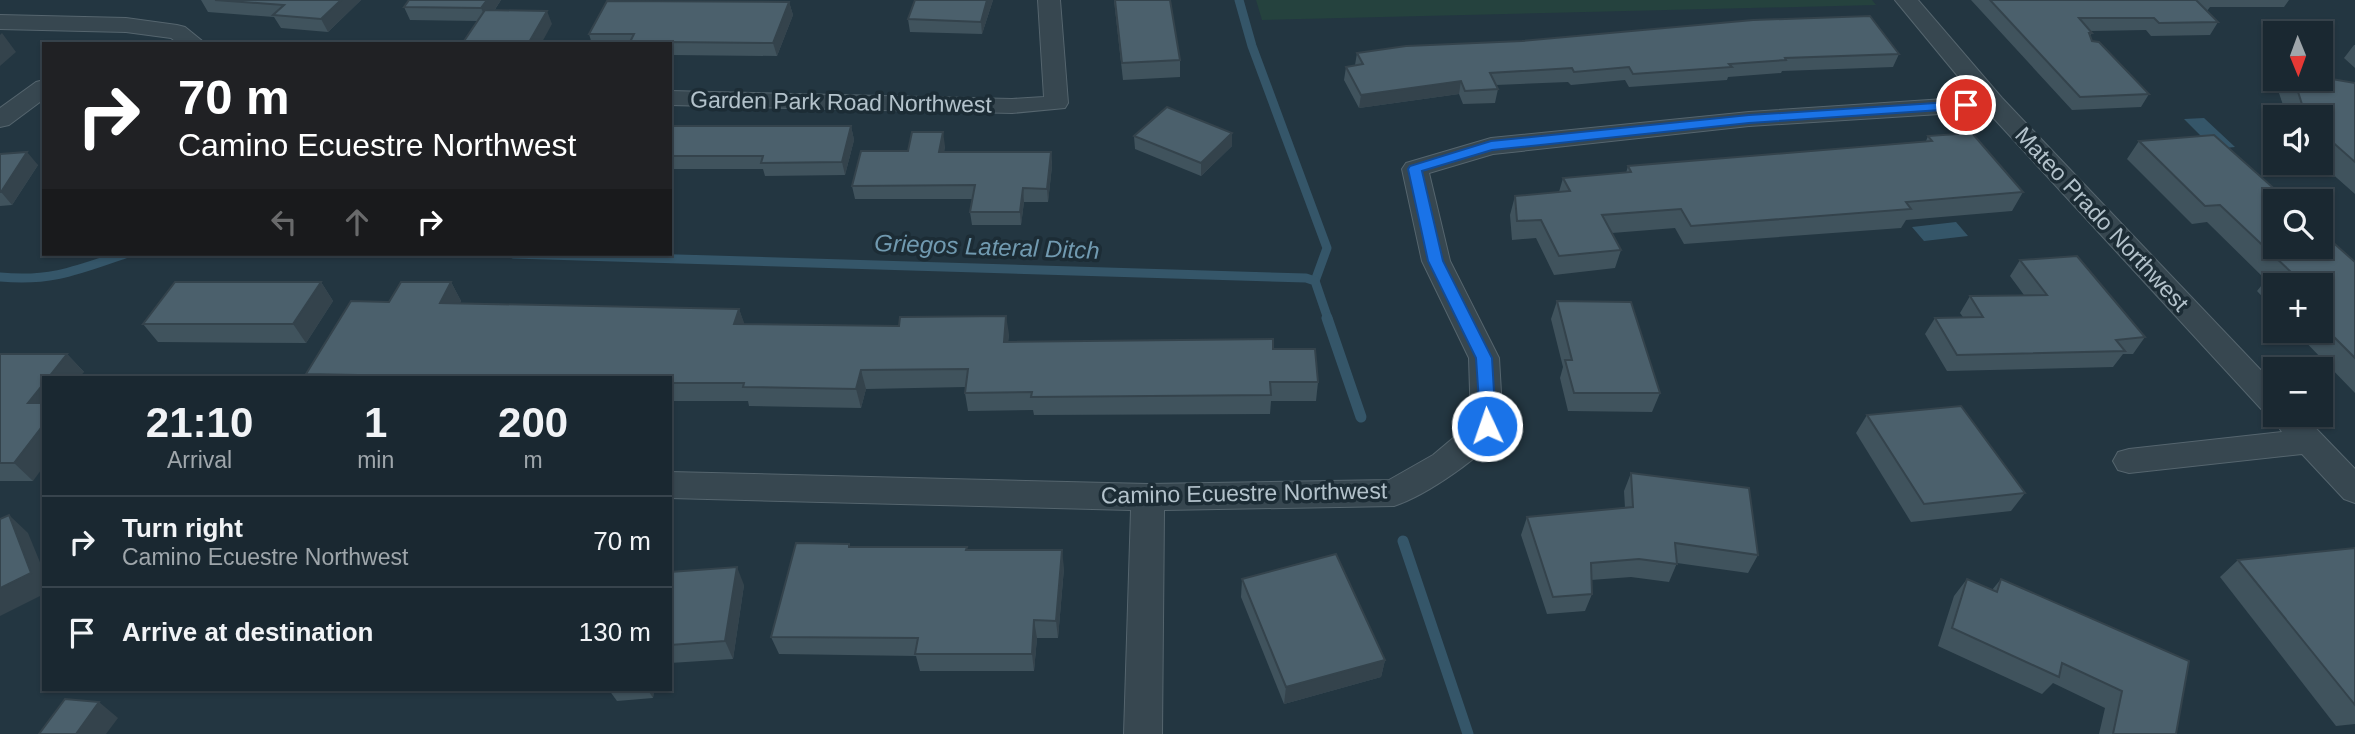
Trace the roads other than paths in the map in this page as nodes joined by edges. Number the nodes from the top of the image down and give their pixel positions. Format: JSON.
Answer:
{"nodes":[{"id":1,"x":74,"y":0,"type":"edge"},
{"id":2,"x":1049,"y":0,"type":"edge"},
{"id":3,"x":1906,"y":0,"type":"edge"},
{"id":4,"x":0,"y":22,"type":"edge"},
{"id":5,"x":41,"y":23,"type":"junction"},
{"id":6,"x":126,"y":25,"type":"junction"},
{"id":7,"x":105,"y":42,"type":"edge"},
{"id":8,"x":192,"y":42,"type":"edge"},
{"id":9,"x":42,"y":88,"type":"edge"},
{"id":10,"x":672,"y":98,"type":"edge"},
{"id":11,"x":1993,"y":103,"type":"junction"},
{"id":12,"x":0,"y":120,"type":"edge"},
{"id":13,"x":2263,"y":391,"type":"edge"},
{"id":14,"x":2296,"y":427,"type":"edge"},
{"id":15,"x":2309,"y":441,"type":"junction"},
{"id":16,"x":2129,"y":461,"type":"dead end"},
{"id":17,"x":672,"y":485,"type":"edge"},
{"id":18,"x":2355,"y":490,"type":"edge"},
{"id":19,"x":1148,"y":497,"type":"junction"},
{"id":20,"x":1143,"y":734,"type":"edge"}],
"edges":[{"from":1,"to":5,"type":"street"},
{"from":2,"to":10,"type":"street","name":"Garden Park Road Northwest"},
{"from":3,"to":11,"type":"street","name":"Mateo Prado Northwest"},
{"from":4,"to":5,"type":"street"},
{"from":5,"to":6,"type":"street"},
{"from":6,"to":7,"type":"street"},
{"from":6,"to":8,"type":"street"},
{"from":9,"to":12,"type":"street"},
{"from":11,"to":13,"type":"street","name":"Mateo Prado Northwest"},
{"from":11,"to":19,"type":"street","name":"Camino Ecuestre Northwest"},
{"from":14,"to":15,"type":"street"},
{"from":15,"to":16,"type":"street"},
{"from":15,"to":18,"type":"street"},
{"from":17,"to":19,"type":"street","name":"Camino Ecuestre Northwest"},
{"from":19,"to":20,"type":"street"}]}
